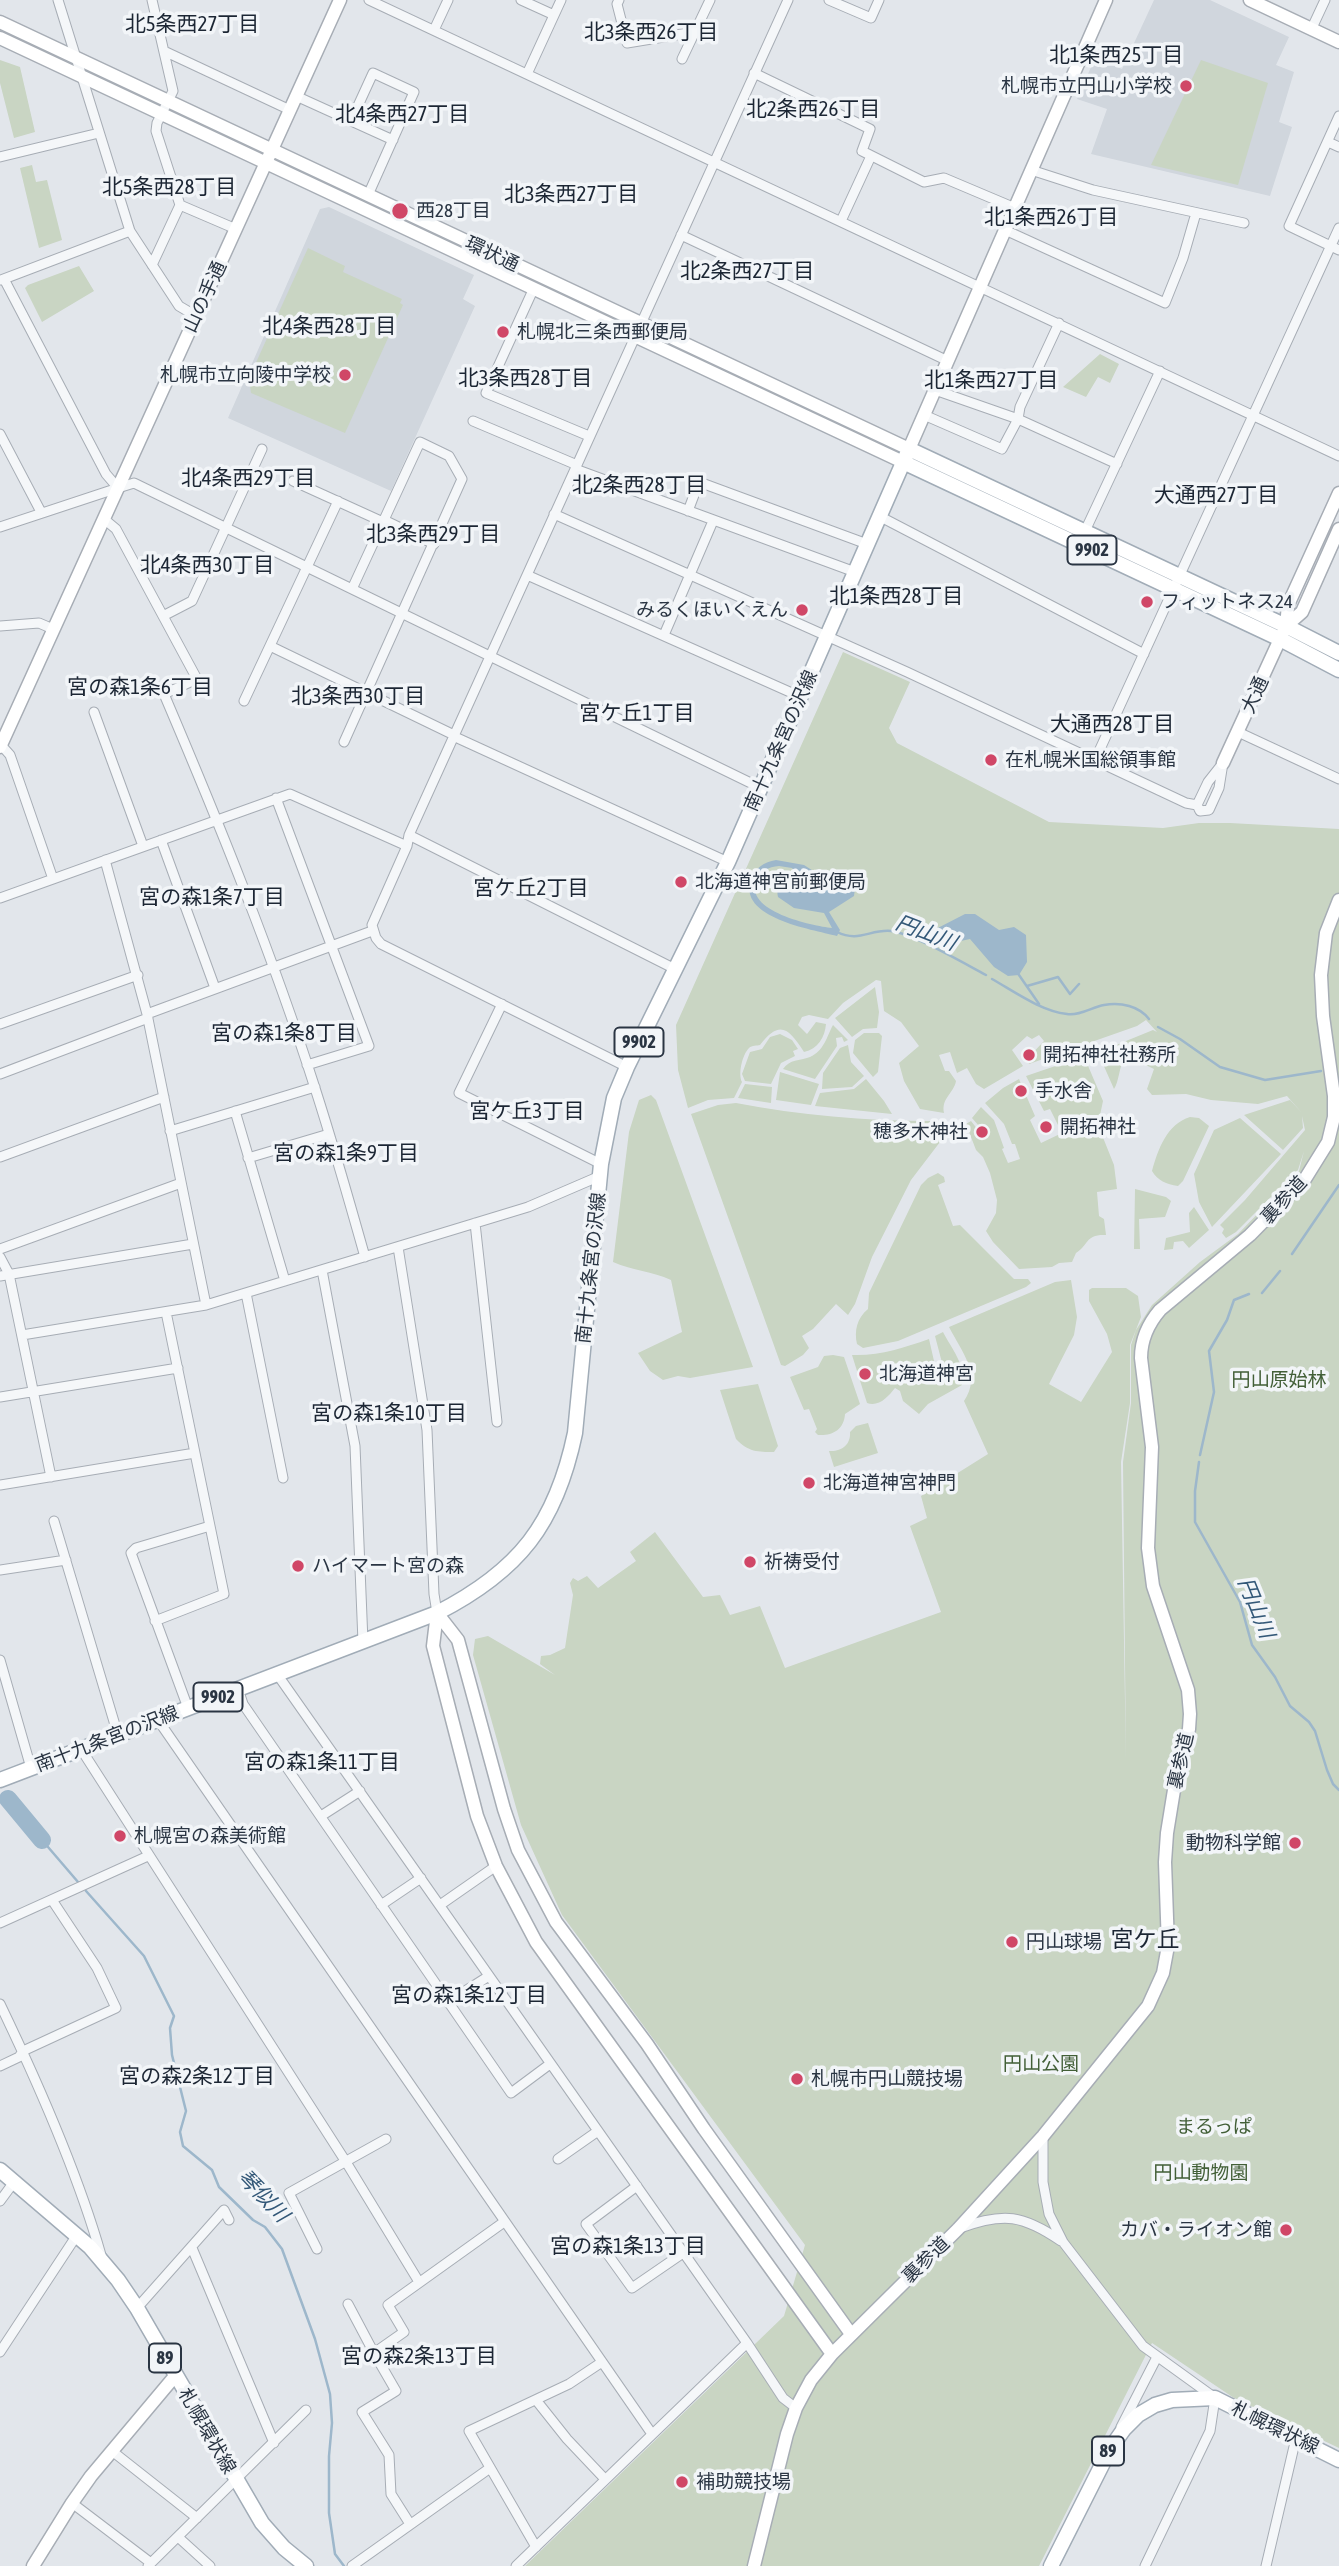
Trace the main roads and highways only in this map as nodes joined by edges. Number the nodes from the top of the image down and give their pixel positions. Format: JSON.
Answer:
{"nodes":[{"id":1,"x":906,"y":455,"type":"junction"},
{"id":2,"x":1176,"y":582,"type":"junction"},
{"id":3,"x":1283,"y":633,"type":"junction"},
{"id":4,"x":1339,"y":653,"type":"edge"},
{"id":5,"x":1339,"y":670,"type":"edge"},
{"id":6,"x":0,"y":1780,"type":"edge"},
{"id":7,"x":0,"y":2170,"type":"edge"},
{"id":8,"x":1339,"y":2460,"type":"edge"},
{"id":9,"x":306,"y":2566,"type":"edge"},
{"id":10,"x":1051,"y":2566,"type":"edge"}],
"edges":[{"from":1,"to":2,"type":"main road","number":"9902"},
{"from":1,"to":2,"type":"main road","number":"9902"},
{"from":1,"to":6,"type":"main road","name":"南十九条宮の沢線","number":"9902"},
{"from":2,"to":3,"type":"main road","number":"9902"},
{"from":3,"to":4,"type":"main road","number":"9902"},
{"from":3,"to":5,"type":"main road","number":"9902"},
{"from":7,"to":9,"type":"main road","name":"札幌環状線","number":"89"},
{"from":8,"to":10,"type":"main road","name":"札幌環状線","number":"89"}]}
